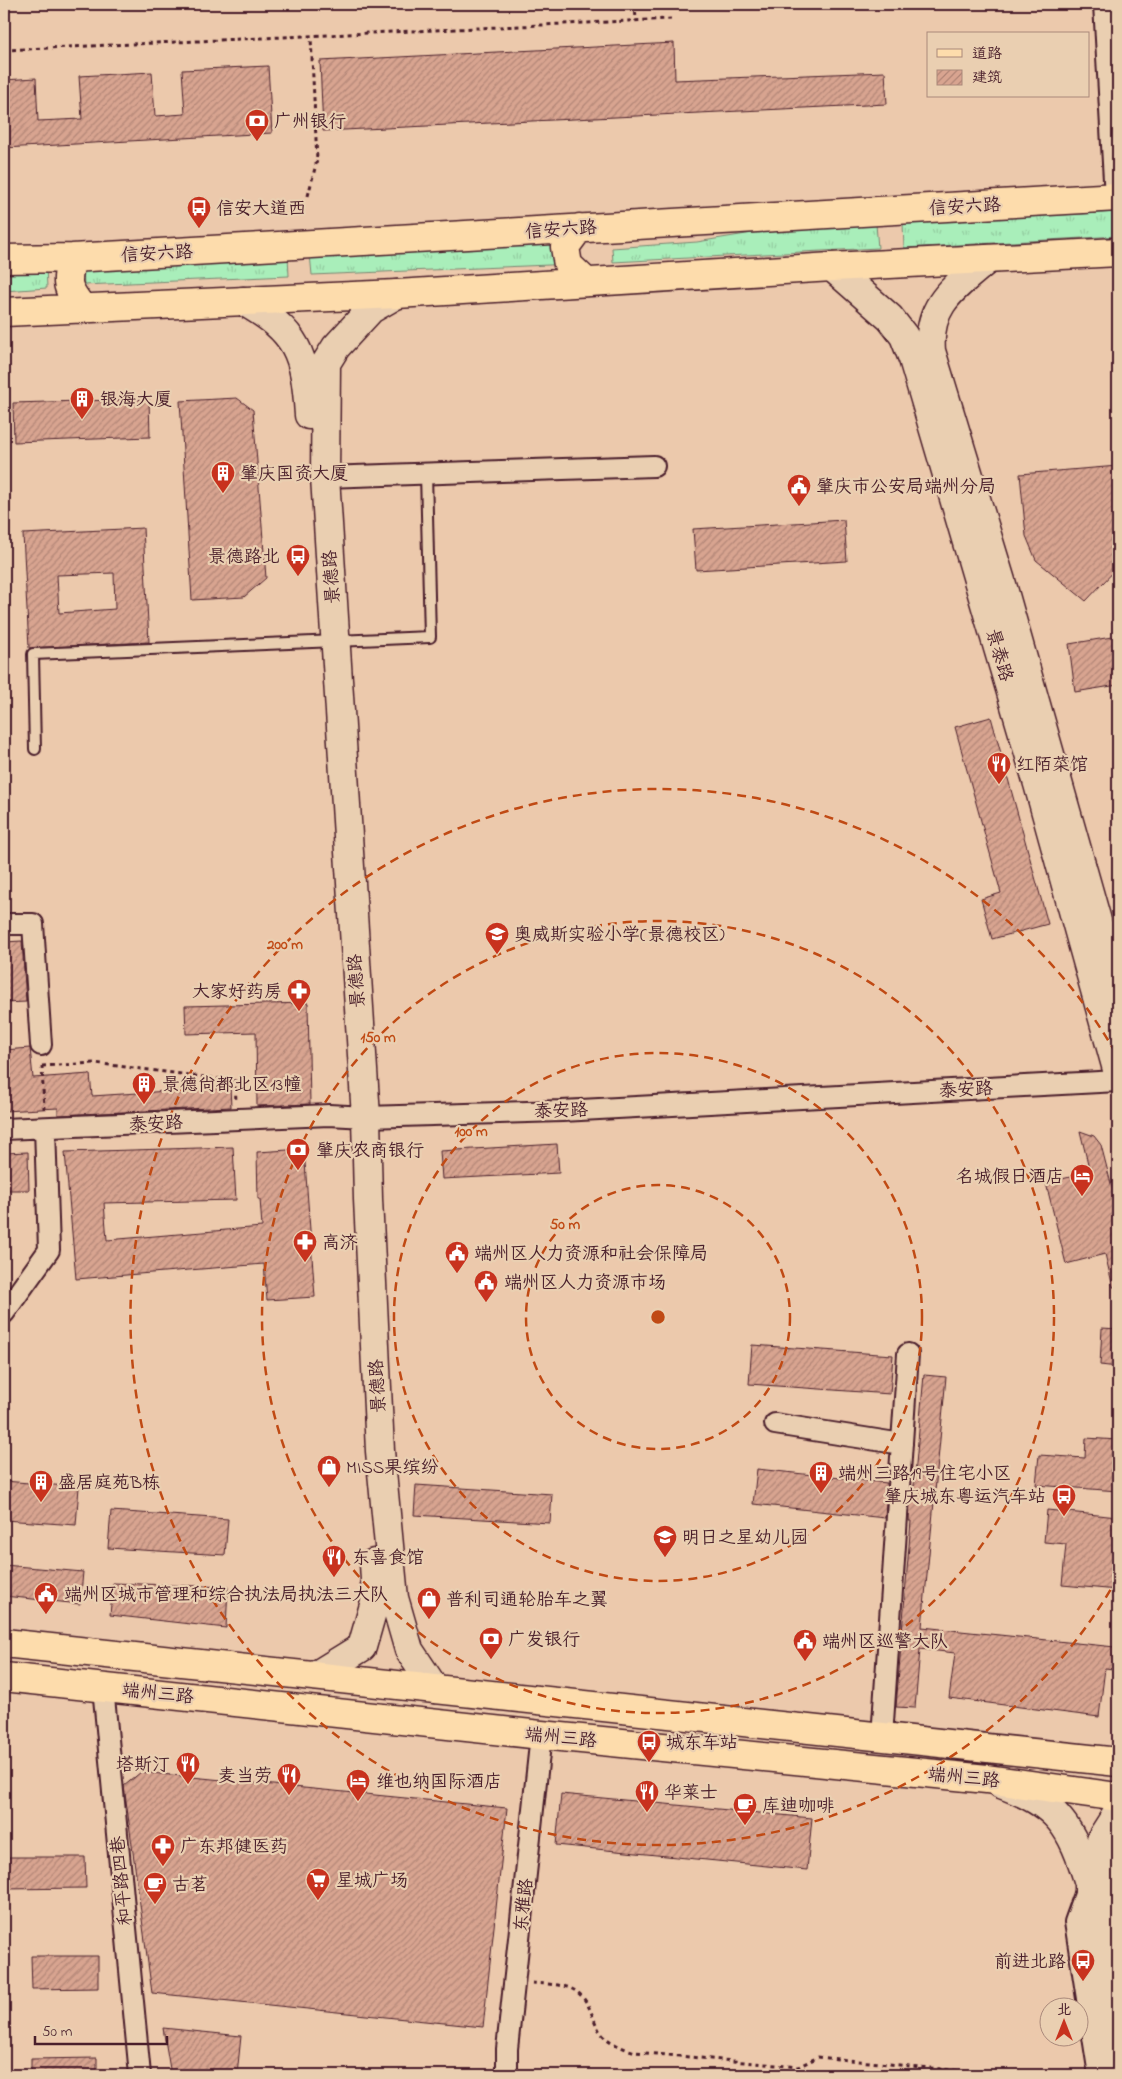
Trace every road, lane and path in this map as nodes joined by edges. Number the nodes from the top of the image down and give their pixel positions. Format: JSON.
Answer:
{"nodes":[{"id":1,"x":635,"y":4,"type":"edge"},
{"id":2,"x":1104,"y":4,"type":"edge"},
{"id":3,"x":671,"y":19,"type":"dead end"},
{"id":4,"x":636,"y":21,"type":"junction"},
{"id":5,"x":311,"y":37,"type":"junction"},
{"id":6,"x":4,"y":50,"type":"edge"},
{"id":7,"x":308,"y":196,"type":"dead end"},
{"id":8,"x":1116,"y":197,"type":"edge"},
{"id":9,"x":579,"y":228,"type":"junction"},
{"id":10,"x":1118,"y":252,"type":"edge"},
{"id":11,"x":72,"y":258,"type":"junction"},
{"id":12,"x":4,"y":259,"type":"edge"},
{"id":13,"x":988,"y":259,"type":"junction"},
{"id":14,"x":832,"y":267,"type":"junction"},
{"id":15,"x":586,"y":282,"type":"junction"},
{"id":16,"x":397,"y":294,"type":"junction"},
{"id":17,"x":243,"y":301,"type":"junction"},
{"id":18,"x":83,"y":309,"type":"junction"},
{"id":19,"x":4,"y":312,"type":"edge"},
{"id":20,"x":654,"y":466,"type":"dead end"},
{"id":21,"x":426,"y":473,"type":"junction"},
{"id":22,"x":325,"y":477,"type":"junction"},
{"id":23,"x":328,"y":640,"type":"junction"},
{"id":24,"x":34,"y":749,"type":"dead end"},
{"id":25,"x":4,"y":924,"type":"edge"},
{"id":26,"x":1117,"y":988,"type":"edge"},
{"id":27,"x":41,"y":1045,"type":"joint"},
{"id":28,"x":42,"y":1066,"type":"junction"},
{"id":29,"x":1118,"y":1073,"type":"edge"},
{"id":30,"x":1118,"y":1080,"type":"edge"},
{"id":31,"x":359,"y":1116,"type":"junction"},
{"id":32,"x":236,"y":1120,"type":"junction"},
{"id":33,"x":44,"y":1128,"type":"junction"},
{"id":34,"x":4,"y":1129,"type":"edge"},
{"id":35,"x":4,"y":1313,"type":"edge"},
{"id":36,"x":908,"y":1354,"type":"dead end"},
{"id":37,"x":775,"y":1424,"type":"dead end"},
{"id":38,"x":902,"y":1444,"type":"junction"},
{"id":39,"x":4,"y":1643,"type":"edge"},
{"id":40,"x":314,"y":1676,"type":"junction"},
{"id":41,"x":4,"y":1677,"type":"edge"},
{"id":42,"x":103,"y":1687,"type":"junction"},
{"id":43,"x":435,"y":1689,"type":"junction"},
{"id":44,"x":804,"y":1729,"type":"junction"},
{"id":45,"x":541,"y":1735,"type":"junction"},
{"id":46,"x":882,"y":1737,"type":"junction"},
{"id":47,"x":801,"y":1760,"type":"junction"},
{"id":48,"x":1118,"y":1762,"type":"edge"},
{"id":49,"x":987,"y":1779,"type":"junction"},
{"id":50,"x":1118,"y":1797,"type":"edge"},
{"id":51,"x":1118,"y":1812,"type":"edge"},
{"id":52,"x":1117,"y":1870,"type":"edge"},
{"id":53,"x":1089,"y":1883,"type":"junction"},
{"id":54,"x":1118,"y":1980,"type":"edge"},
{"id":55,"x":514,"y":1981,"type":"junction"},
{"id":56,"x":798,"y":2067,"type":"junction"},
{"id":57,"x":981,"y":2073,"type":"dead end"},
{"id":58,"x":140,"y":2075,"type":"edge"},
{"id":59,"x":507,"y":2075,"type":"edge"},
{"id":60,"x":797,"y":2075,"type":"edge"},
{"id":61,"x":1100,"y":2075,"type":"edge"},
{"id":62,"x":1114,"y":2075,"type":"edge"}],
"edges":[{"from":1,"to":4,"type":"path"},
{"from":2,"to":8,"type":"street"},
{"from":3,"to":4,"type":"path"},
{"from":4,"to":5,"type":"path"},
{"from":5,"to":6,"type":"path"},
{"from":5,"to":7,"type":"path"},
{"from":8,"to":9,"type":"main road","name":"信安六路"},
{"from":9,"to":11,"type":"main road","name":"信安六路"},
{"from":9,"to":15,"type":"main road"},
{"from":10,"to":13,"type":"main road"},
{"from":11,"to":12,"type":"main road","name":"信安六路"},
{"from":11,"to":18,"type":"main road"},
{"from":13,"to":14,"type":"main road"},
{"from":13,"to":26,"type":"street"},
{"from":14,"to":15,"type":"main road"},
{"from":14,"to":29,"type":"street","name":"景泰路"},
{"from":15,"to":16,"type":"main road"},
{"from":16,"to":17,"type":"main road"},
{"from":16,"to":22,"type":"street","name":"景德路"},
{"from":17,"to":18,"type":"main road"},
{"from":17,"to":23,"type":"street","name":"景德路"},
{"from":18,"to":19,"type":"main road"},
{"from":20,"to":21,"type":"street"},
{"from":21,"to":22,"type":"street"},
{"from":21,"to":23,"type":"lane"},
{"from":22,"to":23,"type":"street","name":"景德路"},
{"from":23,"to":24,"type":"lane"},
{"from":23,"to":31,"type":"street","name":"景德路"},
{"from":25,"to":27,"type":"street"},
{"from":27,"to":28,"type":"path"},
{"from":28,"to":32,"type":"path"},
{"from":28,"to":33,"type":"path"},
{"from":30,"to":31,"type":"street","name":"泰安路"},
{"from":31,"to":32,"type":"street","name":"泰安路"},
{"from":31,"to":40,"type":"street","name":"景德路"},
{"from":31,"to":43,"type":"street","name":"景德路"},
{"from":32,"to":33,"type":"street","name":"泰安路"},
{"from":33,"to":34,"type":"street","name":"泰安路"},
{"from":33,"to":35,"type":"street"},
{"from":36,"to":38,"type":"street"},
{"from":37,"to":38,"type":"street"},
{"from":38,"to":46,"type":"street"},
{"from":39,"to":40,"type":"main road","name":"端州三路"},
{"from":40,"to":43,"type":"main road","name":"端州三路"},
{"from":41,"to":42,"type":"main road","name":"端州三路"},
{"from":42,"to":45,"type":"main road","name":"端州三路"},
{"from":42,"to":58,"type":"street","name":"和平路四巷"},
{"from":43,"to":44,"type":"main road","name":"端州三路"},
{"from":44,"to":46,"type":"main road","name":"端州三路"},
{"from":44,"to":47,"type":"main road"},
{"from":45,"to":47,"type":"main road","name":"端州三路"},
{"from":45,"to":55,"type":"street","name":"东雅路"},
{"from":46,"to":48,"type":"main road","name":"端州三路"},
{"from":47,"to":49,"type":"main road","name":"端州三路"},
{"from":49,"to":50,"type":"main road","name":"端州三路"},
{"from":49,"to":53,"type":"street"},
{"from":51,"to":53,"type":"street"},
{"from":52,"to":54,"type":"street"},
{"from":53,"to":61,"type":"street"},
{"from":53,"to":62,"type":"street"},
{"from":55,"to":56,"type":"path"},
{"from":55,"to":59,"type":"street","name":"东雅路"},
{"from":56,"to":57,"type":"path"},
{"from":56,"to":60,"type":"path"}]}
